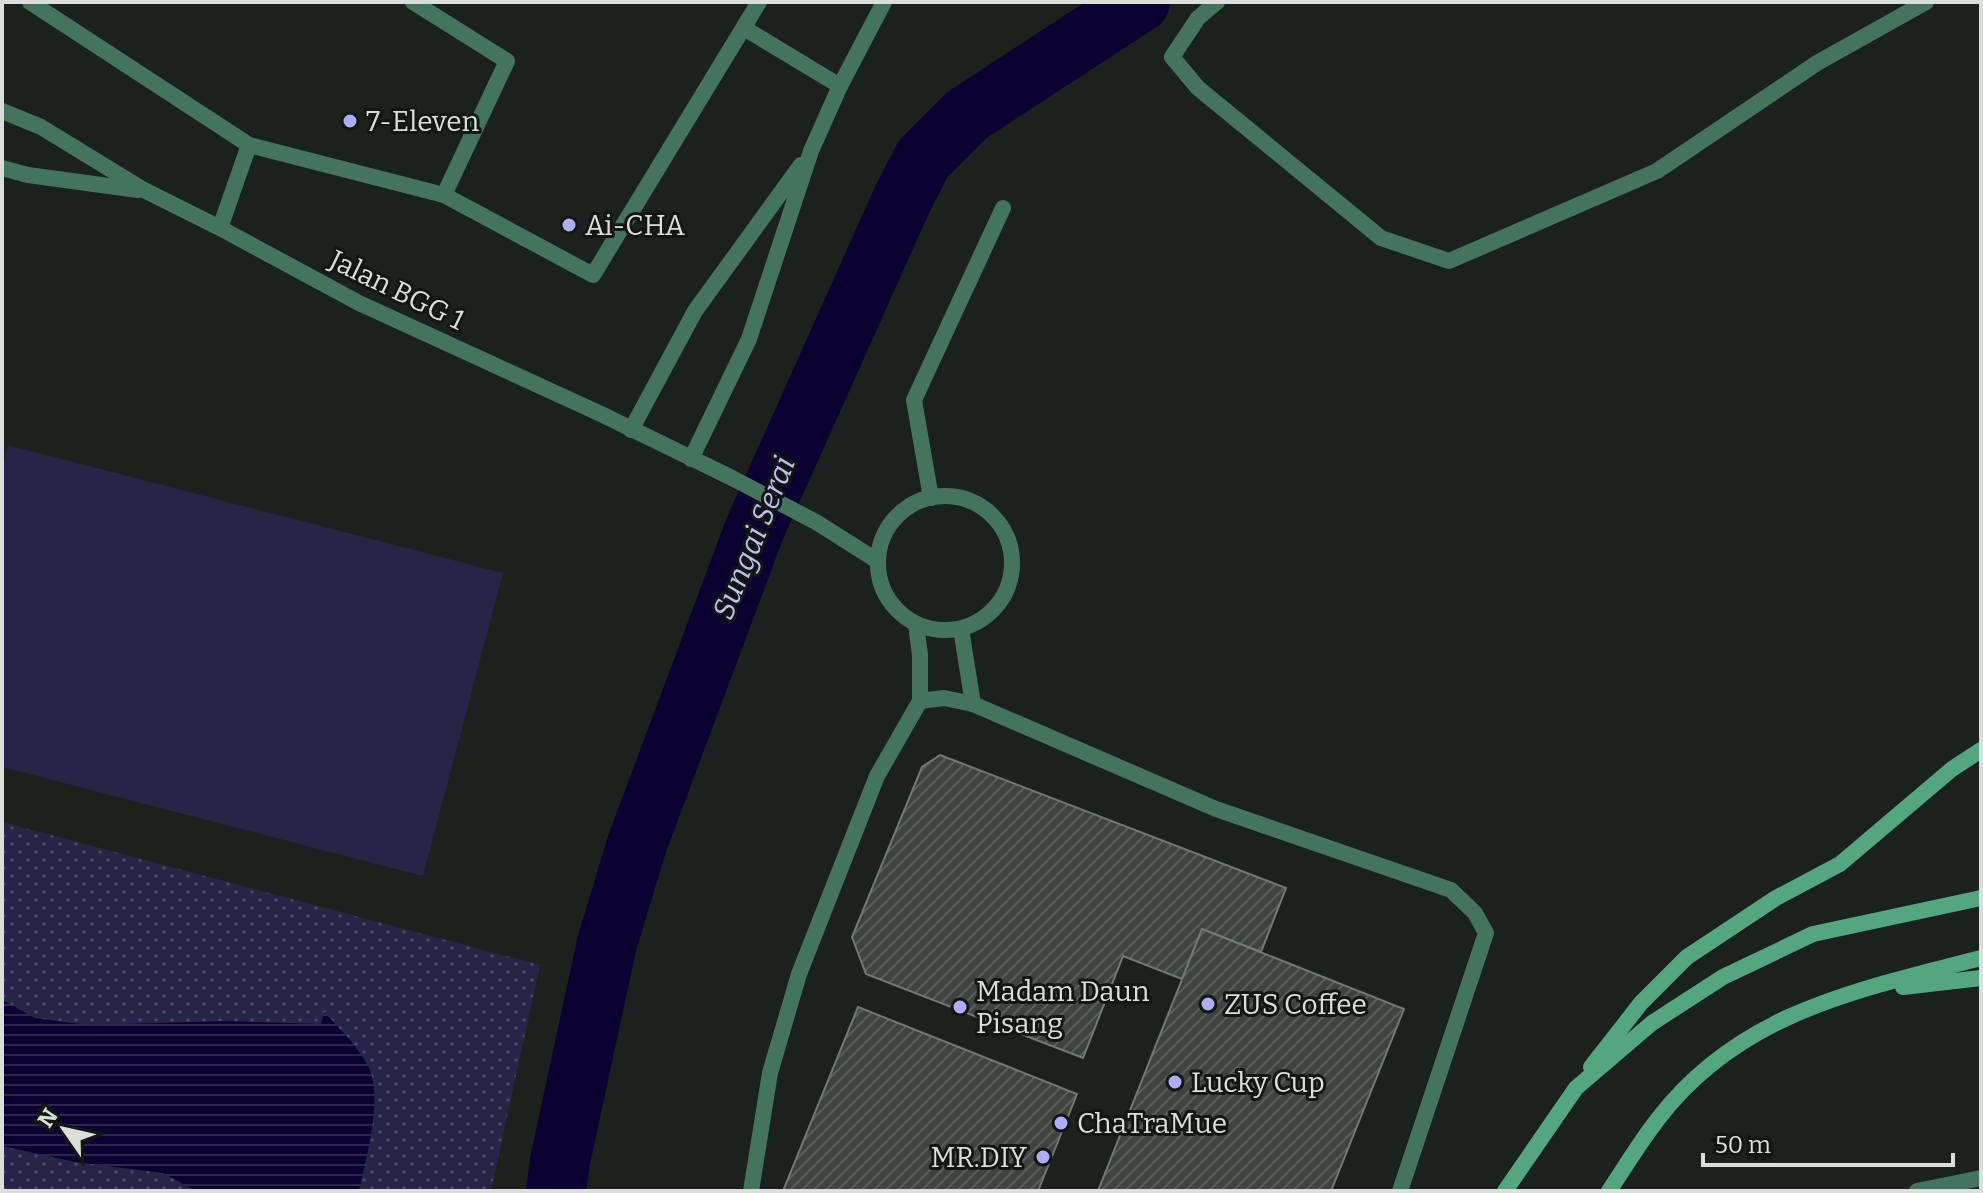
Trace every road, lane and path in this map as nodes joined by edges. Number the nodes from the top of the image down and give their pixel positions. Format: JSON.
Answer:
{"nodes":[{"id":1,"x":30,"y":2,"type":"edge"},
{"id":2,"x":413,"y":2,"type":"edge"},
{"id":3,"x":759,"y":2,"type":"edge"},
{"id":4,"x":883,"y":2,"type":"edge"},
{"id":5,"x":1217,"y":2,"type":"edge"},
{"id":6,"x":1926,"y":2,"type":"edge"},
{"id":7,"x":744,"y":28,"type":"junction"},
{"id":8,"x":840,"y":86,"type":"junction"},
{"id":9,"x":2,"y":111,"type":"edge"},
{"id":10,"x":249,"y":145,"type":"junction"},
{"id":11,"x":811,"y":151,"type":"junction"},
{"id":12,"x":2,"y":168,"type":"edge"},
{"id":13,"x":144,"y":190,"type":"junction"},
{"id":14,"x":444,"y":195,"type":"junction"},
{"id":15,"x":1003,"y":208,"type":"dead end"},
{"id":16,"x":220,"y":228,"type":"junction"},
{"id":17,"x":631,"y":430,"type":"junction"},
{"id":18,"x":691,"y":459,"type":"junction"},
{"id":19,"x":931,"y":498,"type":"junction"},
{"id":20,"x":876,"y":560,"type":"junction"},
{"id":21,"x":916,"y":624,"type":"junction"},
{"id":22,"x":961,"y":629,"type":"junction"},
{"id":23,"x":920,"y":701,"type":"junction"},
{"id":24,"x":973,"y":704,"type":"junction"},
{"id":25,"x":1981,"y":750,"type":"edge"},
{"id":26,"x":1981,"y":898,"type":"edge"},
{"id":27,"x":1981,"y":958,"type":"edge"},
{"id":28,"x":1981,"y":978,"type":"edge"},
{"id":29,"x":1847,"y":992,"type":"junction"},
{"id":30,"x":1576,"y":1088,"type":"junction"},
{"id":31,"x":1981,"y":1178,"type":"edge"},
{"id":32,"x":751,"y":1191,"type":"edge"},
{"id":33,"x":1400,"y":1191,"type":"edge"},
{"id":34,"x":1505,"y":1191,"type":"edge"},
{"id":35,"x":1609,"y":1191,"type":"edge"},
{"id":36,"x":1917,"y":1191,"type":"edge"}],
"edges":[{"from":1,"to":10,"type":"street"},
{"from":2,"to":14,"type":"street"},
{"from":3,"to":7,"type":"street"},
{"from":4,"to":8,"type":"street"},
{"from":5,"to":6,"type":"street"},
{"from":7,"to":8,"type":"street"},
{"from":7,"to":14,"type":"street"},
{"from":8,"to":11,"type":"street"},
{"from":9,"to":13,"type":"street","name":"Jalan BGG 1"},
{"from":10,"to":14,"type":"street"},
{"from":10,"to":16,"type":"street"},
{"from":11,"to":17,"type":"street"},
{"from":11,"to":18,"type":"street"},
{"from":12,"to":13,"type":"street","name":"Jalan BGG 1"},
{"from":13,"to":16,"type":"street","name":"Jalan BGG 1"},
{"from":15,"to":19,"type":"street"},
{"from":16,"to":17,"type":"street","name":"Jalan BGG 1"},
{"from":17,"to":18,"type":"street","name":"Jalan BGG 1"},
{"from":18,"to":20,"type":"street","name":"Jalan BGG 1"},
{"from":19,"to":20,"type":"street"},
{"from":19,"to":22,"type":"street"},
{"from":20,"to":21,"type":"street"},
{"from":21,"to":22,"type":"street"},
{"from":21,"to":23,"type":"street"},
{"from":22,"to":24,"type":"street"},
{"from":23,"to":24,"type":"street"},
{"from":23,"to":32,"type":"street"},
{"from":24,"to":33,"type":"street"},
{"from":25,"to":30,"type":"main road"},
{"from":26,"to":30,"type":"main road"},
{"from":27,"to":29,"type":"main road"},
{"from":28,"to":29,"type":"main road"},
{"from":29,"to":35,"type":"main road"},
{"from":30,"to":34,"type":"main road"},
{"from":31,"to":36,"type":"street"}]}
